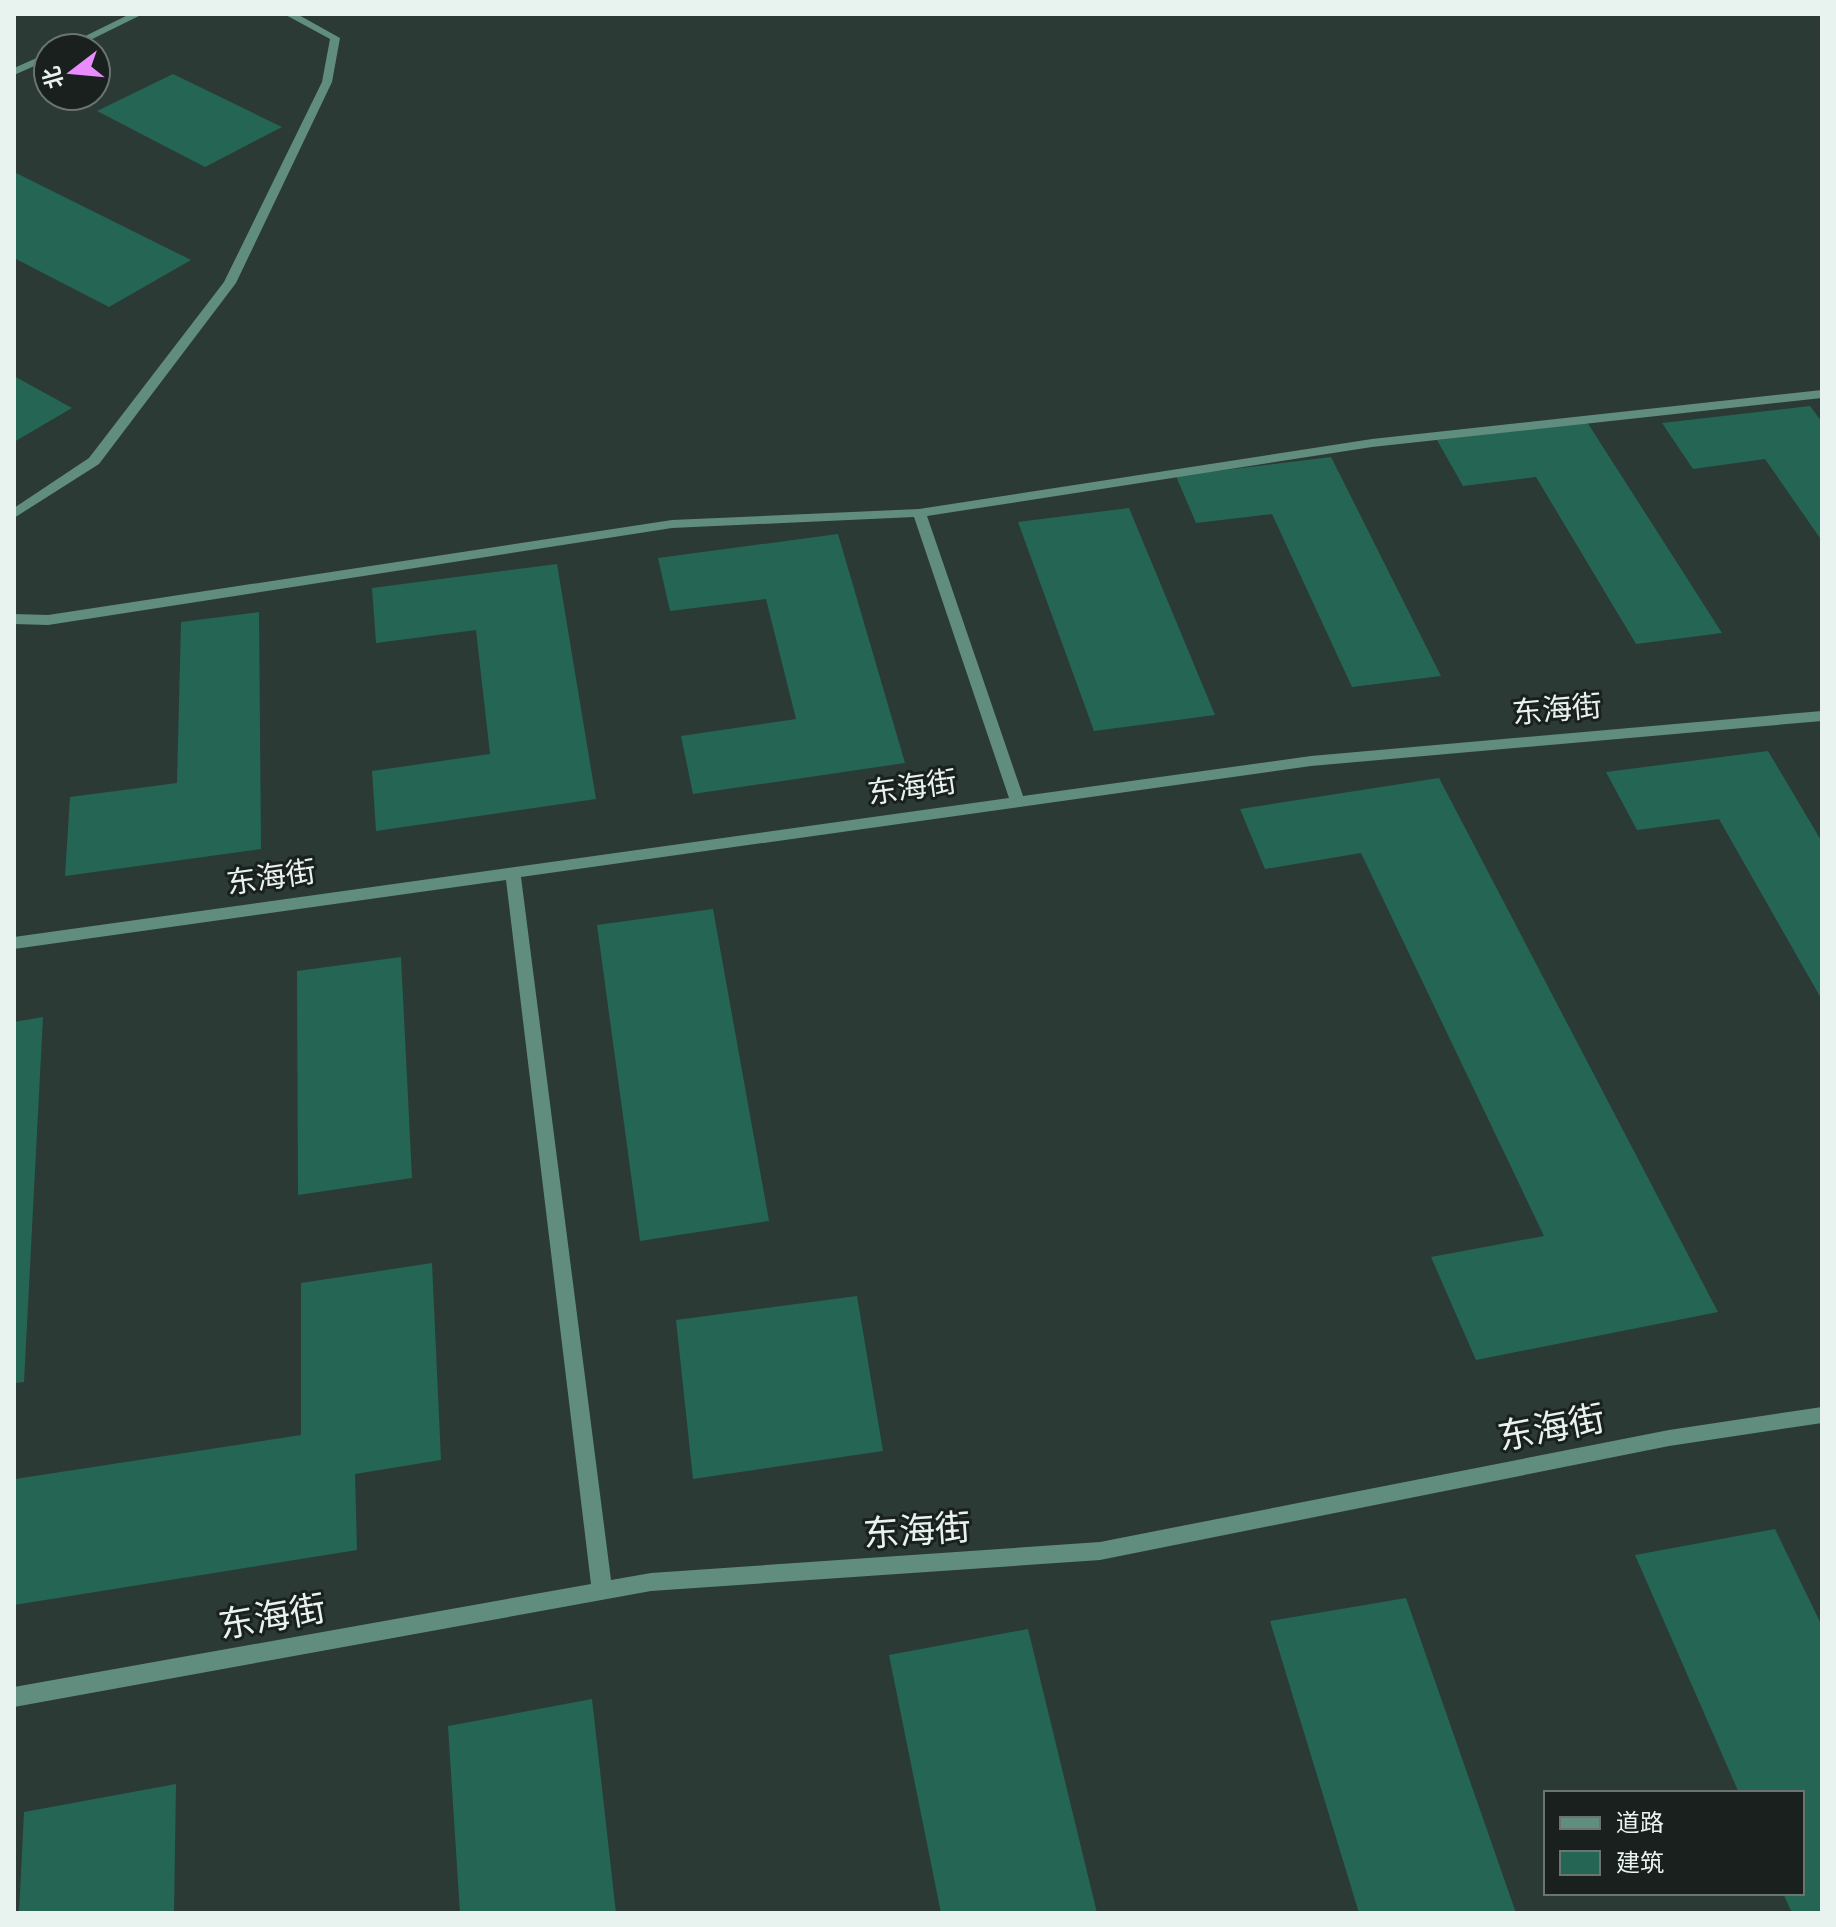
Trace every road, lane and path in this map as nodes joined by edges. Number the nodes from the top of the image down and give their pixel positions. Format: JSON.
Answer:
{"nodes":[{"id":1,"x":138,"y":14,"type":"edge"},
{"id":2,"x":289,"y":14,"type":"edge"},
{"id":3,"x":100,"y":32,"type":"edge"},
{"id":4,"x":1822,"y":394,"type":"edge"},
{"id":5,"x":919,"y":513,"type":"junction"},
{"id":6,"x":14,"y":514,"type":"edge"},
{"id":7,"x":14,"y":619,"type":"edge"},
{"id":8,"x":1822,"y":716,"type":"edge"},
{"id":9,"x":1018,"y":803,"type":"junction"},
{"id":10,"x":513,"y":873,"type":"junction"},
{"id":11,"x":14,"y":943,"type":"edge"},
{"id":12,"x":1822,"y":1415,"type":"edge"},
{"id":13,"x":602,"y":1591,"type":"junction"},
{"id":14,"x":14,"y":1697,"type":"edge"}],
"edges":[{"from":1,"to":3,"type":"street"},
{"from":2,"to":6,"type":"street"},
{"from":4,"to":5,"type":"street"},
{"from":5,"to":7,"type":"street"},
{"from":5,"to":9,"type":"street"},
{"from":8,"to":9,"type":"street","name":"东海街"},
{"from":9,"to":10,"type":"street","name":"东海街"},
{"from":10,"to":11,"type":"street","name":"东海街"},
{"from":10,"to":13,"type":"street"},
{"from":12,"to":13,"type":"street","name":"东海街"},
{"from":13,"to":14,"type":"street","name":"东海街"}]}
